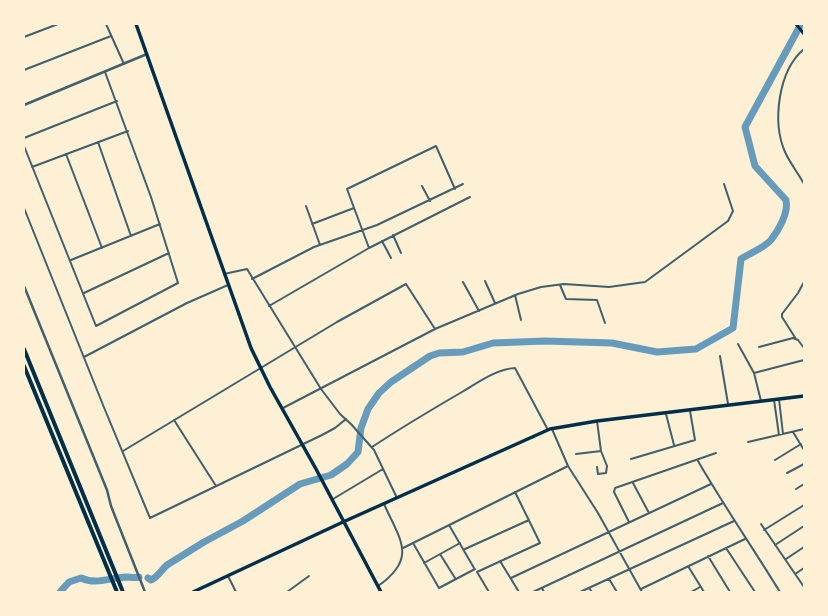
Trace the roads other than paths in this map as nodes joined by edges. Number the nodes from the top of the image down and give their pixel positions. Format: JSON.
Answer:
{"nodes":[{"id":1,"x":58,"y":24,"type":"edge"},
{"id":2,"x":106,"y":24,"type":"edge"},
{"id":3,"x":136,"y":24,"type":"edge"},
{"id":4,"x":796,"y":24,"type":"edge"},
{"id":5,"x":804,"y":34,"type":"edge"},
{"id":6,"x":111,"y":36,"type":"junction"},
{"id":7,"x":24,"y":37,"type":"edge"},
{"id":8,"x":804,"y":49,"type":"edge"},
{"id":9,"x":147,"y":54,"type":"junction"},
{"id":10,"x":124,"y":64,"type":"junction"},
{"id":11,"x":24,"y":70,"type":"edge"},
{"id":12,"x":105,"y":71,"type":"junction"},
{"id":13,"x":117,"y":101,"type":"junction"},
{"id":14,"x":24,"y":105,"type":"edge"},
{"id":15,"x":128,"y":131,"type":"junction"},
{"id":16,"x":24,"y":138,"type":"edge"},
{"id":17,"x":98,"y":142,"type":"junction"},
{"id":18,"x":24,"y":146,"type":"edge"},
{"id":19,"x":66,"y":154,"type":"junction"},
{"id":20,"x":32,"y":167,"type":"junction"},
{"id":21,"x":804,"y":176,"type":"edge"},
{"id":22,"x":801,"y":178,"type":"junction"},
{"id":23,"x":463,"y":184,"type":"dead end"},
{"id":24,"x":724,"y":184,"type":"dead end"},
{"id":25,"x":804,"y":184,"type":"edge"},
{"id":26,"x":422,"y":186,"type":"dead end"},
{"id":27,"x":455,"y":188,"type":"junction"},
{"id":28,"x":470,"y":197,"type":"dead end"},
{"id":29,"x":430,"y":201,"type":"junction"},
{"id":30,"x":306,"y":206,"type":"dead end"},
{"id":31,"x":24,"y":208,"type":"edge"},
{"id":32,"x":354,"y":208,"type":"junction"},
{"id":33,"x":160,"y":224,"type":"junction"},
{"id":34,"x":312,"y":224,"type":"junction"},
{"id":35,"x":362,"y":231,"type":"junction"},
{"id":36,"x":393,"y":235,"type":"junction"},
{"id":37,"x":131,"y":236,"type":"junction"},
{"id":38,"x":382,"y":241,"type":"junction"},
{"id":39,"x":320,"y":245,"type":"junction"},
{"id":40,"x":102,"y":248,"type":"junction"},
{"id":41,"x":369,"y":248,"type":"junction"},
{"id":42,"x":168,"y":253,"type":"junction"},
{"id":43,"x":401,"y":253,"type":"dead end"},
{"id":44,"x":391,"y":258,"type":"dead end"},
{"id":45,"x":71,"y":260,"type":"junction"},
{"id":46,"x":224,"y":274,"type":"junction"},
{"id":47,"x":252,"y":279,"type":"junction"},
{"id":48,"x":485,"y":280,"type":"dead end"},
{"id":49,"x":463,"y":282,"type":"dead end"},
{"id":50,"x":804,"y":282,"type":"edge"},
{"id":51,"x":228,"y":285,"type":"junction"},
{"id":52,"x":560,"y":285,"type":"junction"},
{"id":53,"x":24,"y":286,"type":"edge"},
{"id":54,"x":84,"y":293,"type":"junction"},
{"id":55,"x":515,"y":295,"type":"junction"},
{"id":56,"x":495,"y":303,"type":"junction"},
{"id":57,"x":269,"y":306,"type":"junction"},
{"id":58,"x":479,"y":311,"type":"junction"},
{"id":59,"x":521,"y":320,"type":"dead end"},
{"id":60,"x":605,"y":323,"type":"dead end"},
{"id":61,"x":435,"y":328,"type":"junction"},
{"id":62,"x":796,"y":339,"type":"junction"},
{"id":63,"x":738,"y":344,"type":"dead end"},
{"id":64,"x":296,"y":347,"type":"junction"},
{"id":65,"x":759,"y":347,"type":"dead end"},
{"id":66,"x":804,"y":348,"type":"edge"},
{"id":67,"x":24,"y":349,"type":"edge"},
{"id":68,"x":720,"y":356,"type":"dead end"},
{"id":69,"x":84,"y":357,"type":"junction"},
{"id":70,"x":804,"y":360,"type":"edge"},
{"id":71,"x":24,"y":366,"type":"edge"},
{"id":72,"x":260,"y":369,"type":"junction"},
{"id":73,"x":754,"y":373,"type":"junction"},
{"id":74,"x":321,"y":389,"type":"junction"},
{"id":75,"x":804,"y":396,"type":"edge"},
{"id":76,"x":779,"y":399,"type":"junction"},
{"id":77,"x":774,"y":400,"type":"junction"},
{"id":78,"x":761,"y":401,"type":"junction"},
{"id":79,"x":728,"y":406,"type":"junction"},
{"id":80,"x":283,"y":408,"type":"junction"},
{"id":81,"x":690,"y":411,"type":"junction"},
{"id":82,"x":780,"y":412,"type":"junction"},
{"id":83,"x":776,"y":413,"type":"junction"},
{"id":84,"x":666,"y":414,"type":"junction"},
{"id":85,"x":346,"y":419,"type":"junction"},
{"id":86,"x":174,"y":420,"type":"junction"},
{"id":87,"x":596,"y":421,"type":"junction"},
{"id":88,"x":777,"y":423,"type":"junction"},
{"id":89,"x":782,"y":423,"type":"junction"},
{"id":90,"x":550,"y":430,"type":"junction"},
{"id":91,"x":804,"y":430,"type":"edge"},
{"id":92,"x":793,"y":432,"type":"junction"},
{"id":93,"x":779,"y":434,"type":"junction"},
{"id":94,"x":783,"y":434,"type":"junction"},
{"id":95,"x":748,"y":442,"type":"dead end"},
{"id":96,"x":302,"y":444,"type":"junction"},
{"id":97,"x":801,"y":444,"type":"junction"},
{"id":98,"x":674,"y":445,"type":"junction"},
{"id":99,"x":372,"y":448,"type":"junction"},
{"id":100,"x":804,"y":450,"type":"edge"},
{"id":101,"x":123,"y":451,"type":"junction"},
{"id":102,"x":601,"y":451,"type":"junction"},
{"id":103,"x":716,"y":453,"type":"dead end"},
{"id":104,"x":576,"y":454,"type":"dead end"},
{"id":105,"x":631,"y":459,"type":"dead end"},
{"id":106,"x":775,"y":460,"type":"dead end"},
{"id":107,"x":698,"y":461,"type":"junction"},
{"id":108,"x":804,"y":464,"type":"edge"},
{"id":109,"x":568,"y":466,"type":"junction"},
{"id":110,"x":597,"y":467,"type":"dead end"},
{"id":111,"x":383,"y":469,"type":"junction"},
{"id":112,"x":787,"y":473,"type":"dead end"},
{"id":113,"x":633,"y":483,"type":"junction"},
{"id":114,"x":711,"y":484,"type":"junction"},
{"id":115,"x":804,"y":484,"type":"edge"},
{"id":116,"x":216,"y":486,"type":"junction"},
{"id":117,"x":796,"y":489,"type":"dead end"},
{"id":118,"x":515,"y":492,"type":"junction"},
{"id":119,"x":397,"y":498,"type":"junction"},
{"id":120,"x":332,"y":500,"type":"junction"},
{"id":121,"x":724,"y":502,"type":"junction"},
{"id":122,"x":384,"y":504,"type":"junction"},
{"id":123,"x":804,"y":505,"type":"edge"},
{"id":124,"x":649,"y":512,"type":"junction"},
{"id":125,"x":529,"y":520,"type":"junction"},
{"id":126,"x":734,"y":521,"type":"junction"},
{"id":127,"x":343,"y":522,"type":"junction"},
{"id":128,"x":629,"y":522,"type":"junction"},
{"id":129,"x":761,"y":524,"type":"dead end"},
{"id":130,"x":449,"y":525,"type":"junction"},
{"id":131,"x":804,"y":526,"type":"edge"},
{"id":132,"x":764,"y":530,"type":"junction"},
{"id":133,"x":609,"y":532,"type":"junction"},
{"id":134,"x":745,"y":539,"type":"junction"},
{"id":135,"x":413,"y":543,"type":"junction"},
{"id":136,"x":460,"y":543,"type":"junction"},
{"id":137,"x":775,"y":545,"type":"junction"},
{"id":138,"x":403,"y":548,"type":"junction"},
{"id":139,"x":726,"y":548,"type":"junction"},
{"id":140,"x":804,"y":548,"type":"edge"},
{"id":141,"x":464,"y":549,"type":"junction"},
{"id":142,"x":618,"y":551,"type":"junction"},
{"id":143,"x":440,"y":554,"type":"junction"},
{"id":144,"x":708,"y":556,"type":"junction"},
{"id":145,"x":786,"y":559,"type":"junction"},
{"id":146,"x":500,"y":561,"type":"junction"},
{"id":147,"x":424,"y":562,"type":"junction"},
{"id":148,"x":688,"y":566,"type":"junction"},
{"id":149,"x":804,"y":568,"type":"edge"},
{"id":150,"x":475,"y":569,"type":"junction"},
{"id":151,"x":629,"y":569,"type":"junction"},
{"id":152,"x":477,"y":572,"type":"junction"},
{"id":153,"x":795,"y":574,"type":"junction"},
{"id":154,"x":228,"y":576,"type":"junction"},
{"id":155,"x":309,"y":576,"type":"dead end"},
{"id":156,"x":511,"y":578,"type":"junction"},
{"id":157,"x":456,"y":579,"type":"junction"},
{"id":158,"x":609,"y":579,"type":"junction"},
{"id":159,"x":378,"y":586,"type":"junction"},
{"id":160,"x":700,"y":587,"type":"junction"},
{"id":161,"x":804,"y":587,"type":"edge"},
{"id":162,"x":542,"y":588,"type":"junction"},
{"id":163,"x":589,"y":588,"type":"junction"},
{"id":164,"x":641,"y":589,"type":"junction"},
{"id":165,"x":117,"y":592,"type":"edge"},
{"id":166,"x":123,"y":592,"type":"edge"},
{"id":167,"x":144,"y":592,"type":"edge"},
{"id":168,"x":193,"y":592,"type":"edge"},
{"id":169,"x":236,"y":592,"type":"edge"},
{"id":170,"x":287,"y":592,"type":"edge"},
{"id":171,"x":381,"y":592,"type":"edge"},
{"id":172,"x":489,"y":592,"type":"edge"},
{"id":173,"x":519,"y":592,"type":"edge"},
{"id":174,"x":533,"y":592,"type":"edge"},
{"id":175,"x":544,"y":592,"type":"edge"},
{"id":176,"x":580,"y":592,"type":"edge"},
{"id":177,"x":592,"y":592,"type":"edge"},
{"id":178,"x":617,"y":592,"type":"edge"},
{"id":179,"x":642,"y":592,"type":"edge"},
{"id":180,"x":691,"y":592,"type":"edge"},
{"id":181,"x":704,"y":592,"type":"edge"},
{"id":182,"x":730,"y":592,"type":"edge"},
{"id":183,"x":755,"y":592,"type":"edge"},
{"id":184,"x":780,"y":592,"type":"edge"}],
"edges":[{"from":1,"to":7,"type":"street"},
{"from":2,"to":6,"type":"street"},
{"from":3,"to":9,"type":"main road"},
{"from":4,"to":5,"type":"main road"},
{"from":6,"to":10,"type":"street"},
{"from":6,"to":11,"type":"street"},
{"from":8,"to":22,"type":"street"},
{"from":9,"to":10,"type":"street"},
{"from":9,"to":46,"type":"main road"},
{"from":10,"to":12,"type":"street"},
{"from":12,"to":13,"type":"street"},
{"from":12,"to":14,"type":"street"},
{"from":13,"to":15,"type":"street"},
{"from":13,"to":16,"type":"street"},
{"from":15,"to":17,"type":"street"},
{"from":15,"to":33,"type":"street"},
{"from":17,"to":19,"type":"street"},
{"from":17,"to":37,"type":"street"},
{"from":18,"to":20,"type":"street"},
{"from":19,"to":20,"type":"street"},
{"from":19,"to":40,"type":"street"},
{"from":20,"to":45,"type":"street"},
{"from":21,"to":22,"type":"street"},
{"from":22,"to":25,"type":"street"},
{"from":23,"to":27,"type":"street"},
{"from":24,"to":52,"type":"street"},
{"from":26,"to":29,"type":"street"},
{"from":27,"to":29,"type":"street"},
{"from":27,"to":32,"type":"street"},
{"from":28,"to":36,"type":"street"},
{"from":29,"to":35,"type":"street"},
{"from":30,"to":34,"type":"street"},
{"from":31,"to":69,"type":"street"},
{"from":32,"to":34,"type":"street"},
{"from":32,"to":35,"type":"street"},
{"from":33,"to":37,"type":"street"},
{"from":33,"to":42,"type":"street"},
{"from":34,"to":39,"type":"street"},
{"from":35,"to":39,"type":"street"},
{"from":35,"to":41,"type":"street"},
{"from":36,"to":38,"type":"street"},
{"from":36,"to":43,"type":"street"},
{"from":37,"to":40,"type":"street"},
{"from":38,"to":41,"type":"street"},
{"from":38,"to":44,"type":"street"},
{"from":39,"to":47,"type":"street"},
{"from":40,"to":45,"type":"street"},
{"from":41,"to":57,"type":"street"},
{"from":42,"to":54,"type":"street"},
{"from":42,"to":54,"type":"street"},
{"from":45,"to":54,"type":"street"},
{"from":46,"to":47,"type":"street"},
{"from":46,"to":51,"type":"main road"},
{"from":47,"to":57,"type":"street"},
{"from":48,"to":56,"type":"street"},
{"from":49,"to":58,"type":"street"},
{"from":50,"to":62,"type":"street"},
{"from":51,"to":69,"type":"street"},
{"from":51,"to":72,"type":"main road"},
{"from":52,"to":55,"type":"street"},
{"from":52,"to":60,"type":"street"},
{"from":53,"to":167,"type":"street"},
{"from":55,"to":56,"type":"street"},
{"from":55,"to":59,"type":"street"},
{"from":56,"to":58,"type":"street"},
{"from":57,"to":64,"type":"street"},
{"from":58,"to":61,"type":"street"},
{"from":61,"to":64,"type":"street"},
{"from":61,"to":74,"type":"street"},
{"from":62,"to":65,"type":"street"},
{"from":62,"to":66,"type":"street"},
{"from":63,"to":73,"type":"street"},
{"from":64,"to":72,"type":"street"},
{"from":64,"to":74,"type":"street"},
{"from":67,"to":166,"type":"highway"},
{"from":68,"to":79,"type":"street"},
{"from":69,"to":101,"type":"street"},
{"from":70,"to":73,"type":"street"},
{"from":71,"to":165,"type":"highway"},
{"from":72,"to":80,"type":"main road"},
{"from":72,"to":86,"type":"street"},
{"from":73,"to":78,"type":"street"},
{"from":74,"to":80,"type":"street"},
{"from":74,"to":85,"type":"street"},
{"from":75,"to":76,"type":"main road"},
{"from":76,"to":77,"type":"main road"},
{"from":76,"to":82,"type":"street"},
{"from":77,"to":78,"type":"main road"},
{"from":77,"to":83,"type":"street"},
{"from":78,"to":79,"type":"main road"},
{"from":79,"to":81,"type":"main road"},
{"from":80,"to":96,"type":"main road"},
{"from":81,"to":84,"type":"main road"},
{"from":81,"to":98,"type":"street"},
{"from":82,"to":83,"type":"street"},
{"from":82,"to":89,"type":"street"},
{"from":83,"to":88,"type":"street"},
{"from":84,"to":87,"type":"main road"},
{"from":84,"to":98,"type":"street"},
{"from":85,"to":96,"type":"street"},
{"from":85,"to":99,"type":"street"},
{"from":86,"to":101,"type":"street"},
{"from":86,"to":116,"type":"street"},
{"from":87,"to":90,"type":"main road"},
{"from":87,"to":102,"type":"street"},
{"from":88,"to":89,"type":"street"},
{"from":88,"to":93,"type":"street"},
{"from":89,"to":94,"type":"street"},
{"from":90,"to":99,"type":"street"},
{"from":90,"to":109,"type":"street"},
{"from":90,"to":119,"type":"main road"},
{"from":91,"to":92,"type":"street"},
{"from":92,"to":94,"type":"street"},
{"from":92,"to":97,"type":"street"},
{"from":93,"to":94,"type":"street"},
{"from":93,"to":95,"type":"street"},
{"from":96,"to":116,"type":"street"},
{"from":96,"to":120,"type":"main road"},
{"from":97,"to":100,"type":"street"},
{"from":97,"to":106,"type":"street"},
{"from":98,"to":105,"type":"street"},
{"from":99,"to":111,"type":"street"},
{"from":101,"to":116,"type":"street"},
{"from":102,"to":104,"type":"street"},
{"from":102,"to":110,"type":"street"},
{"from":103,"to":107,"type":"street"},
{"from":107,"to":113,"type":"street"},
{"from":107,"to":114,"type":"street"},
{"from":108,"to":112,"type":"street"},
{"from":109,"to":118,"type":"street"},
{"from":109,"to":133,"type":"street"},
{"from":111,"to":119,"type":"street"},
{"from":111,"to":120,"type":"street"},
{"from":113,"to":124,"type":"street"},
{"from":113,"to":128,"type":"street"},
{"from":114,"to":121,"type":"street"},
{"from":114,"to":124,"type":"street"},
{"from":115,"to":117,"type":"street"},
{"from":118,"to":125,"type":"street"},
{"from":118,"to":130,"type":"street"},
{"from":119,"to":122,"type":"main road"},
{"from":120,"to":127,"type":"main road"},
{"from":121,"to":126,"type":"street"},
{"from":121,"to":142,"type":"street"},
{"from":122,"to":127,"type":"main road"},
{"from":122,"to":138,"type":"street"},
{"from":123,"to":132,"type":"street"},
{"from":124,"to":128,"type":"street"},
{"from":125,"to":141,"type":"street"},
{"from":125,"to":146,"type":"street"},
{"from":126,"to":134,"type":"street"},
{"from":126,"to":151,"type":"street"},
{"from":127,"to":154,"type":"main road"},
{"from":127,"to":159,"type":"main road"},
{"from":128,"to":133,"type":"street"},
{"from":129,"to":132,"type":"street"},
{"from":130,"to":135,"type":"street"},
{"from":130,"to":136,"type":"street"},
{"from":131,"to":137,"type":"street"},
{"from":132,"to":137,"type":"street"},
{"from":133,"to":142,"type":"street"},
{"from":133,"to":156,"type":"street"},
{"from":134,"to":139,"type":"street"},
{"from":134,"to":184,"type":"street"},
{"from":135,"to":138,"type":"street"},
{"from":135,"to":147,"type":"street"},
{"from":136,"to":141,"type":"street"},
{"from":136,"to":143,"type":"street"},
{"from":137,"to":145,"type":"street"},
{"from":138,"to":159,"type":"street"},
{"from":139,"to":144,"type":"street"},
{"from":139,"to":183,"type":"street"},
{"from":140,"to":145,"type":"street"},
{"from":141,"to":150,"type":"street"},
{"from":142,"to":151,"type":"street"},
{"from":142,"to":162,"type":"street"},
{"from":143,"to":147,"type":"street"},
{"from":143,"to":157,"type":"street"},
{"from":144,"to":148,"type":"street"},
{"from":144,"to":182,"type":"street"},
{"from":145,"to":153,"type":"street"},
{"from":146,"to":152,"type":"street"},
{"from":146,"to":156,"type":"street"},
{"from":147,"to":157,"type":"street"},
{"from":148,"to":160,"type":"street"},
{"from":148,"to":164,"type":"street"},
{"from":149,"to":153,"type":"street"},
{"from":150,"to":152,"type":"street"},
{"from":150,"to":157,"type":"street"},
{"from":151,"to":158,"type":"street"},
{"from":151,"to":164,"type":"street"},
{"from":152,"to":172,"type":"street"},
{"from":153,"to":161,"type":"street"},
{"from":154,"to":168,"type":"main road"},
{"from":154,"to":169,"type":"street"},
{"from":155,"to":170,"type":"street"},
{"from":156,"to":173,"type":"street"},
{"from":158,"to":163,"type":"street"},
{"from":158,"to":178,"type":"street"},
{"from":159,"to":171,"type":"main road"},
{"from":160,"to":180,"type":"street"},
{"from":160,"to":181,"type":"street"},
{"from":162,"to":174,"type":"street"},
{"from":162,"to":175,"type":"street"},
{"from":163,"to":176,"type":"street"},
{"from":163,"to":177,"type":"street"},
{"from":164,"to":179,"type":"street"}]}
